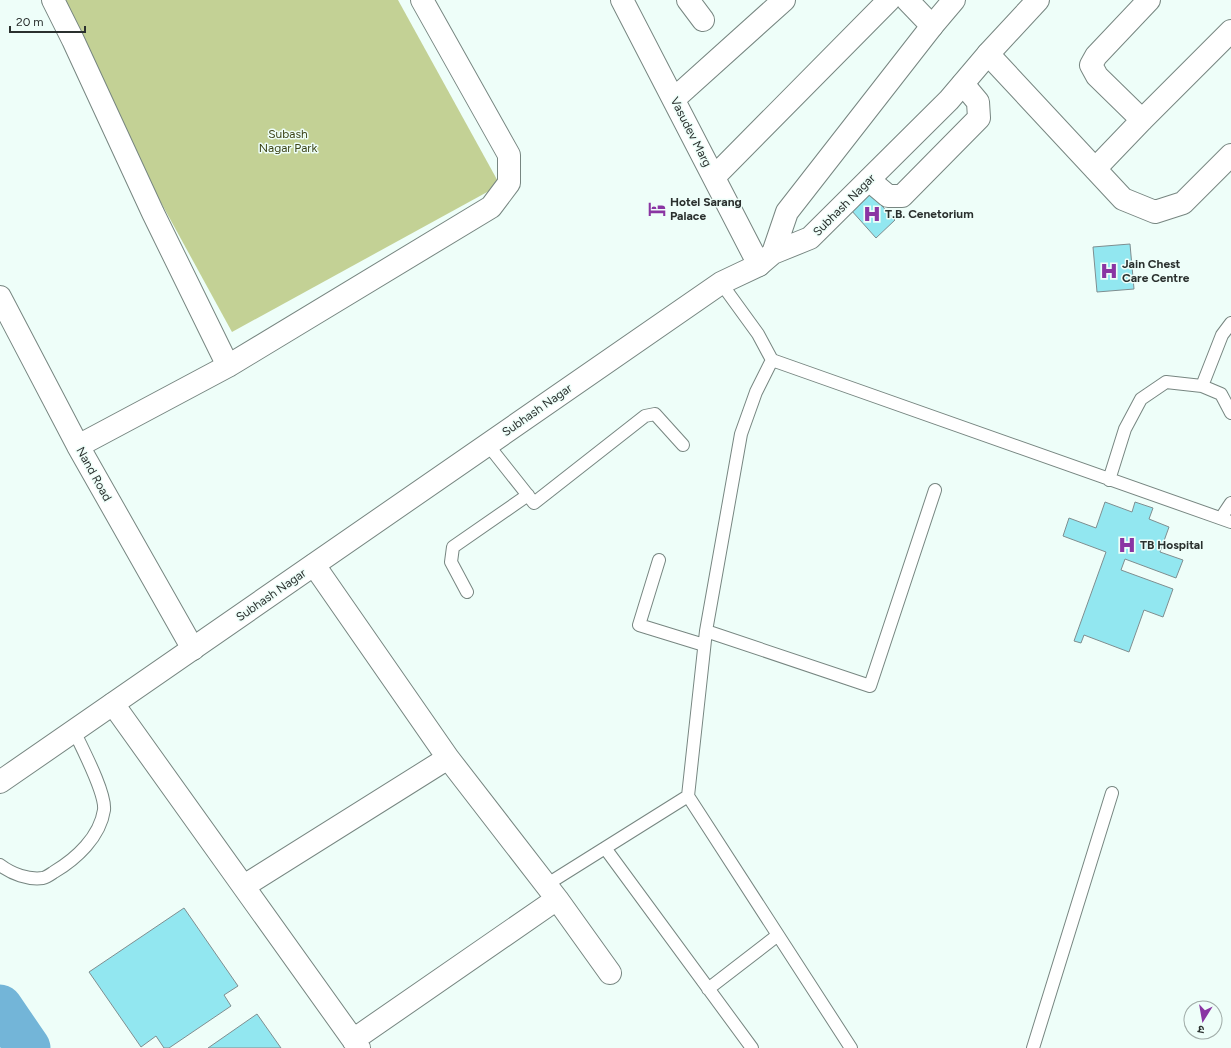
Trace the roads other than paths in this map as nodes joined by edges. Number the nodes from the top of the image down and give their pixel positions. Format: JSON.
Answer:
{"nodes":[{"id":1,"x":53,"y":0,"type":"edge"},
{"id":2,"x":422,"y":0,"type":"edge"},
{"id":3,"x":622,"y":0,"type":"edge"},
{"id":4,"x":688,"y":0,"type":"edge"},
{"id":5,"x":784,"y":0,"type":"edge"},
{"id":6,"x":889,"y":0,"type":"edge"},
{"id":7,"x":907,"y":0,"type":"edge"},
{"id":8,"x":954,"y":0,"type":"edge"},
{"id":9,"x":1038,"y":0,"type":"edge"},
{"id":10,"x":1149,"y":0,"type":"edge"},
{"id":11,"x":703,"y":20,"type":"dead end"},
{"id":12,"x":932,"y":26,"type":"junction"},
{"id":13,"x":1231,"y":31,"type":"edge"},
{"id":14,"x":988,"y":54,"type":"junction"},
{"id":15,"x":963,"y":84,"type":"junction"},
{"id":16,"x":674,"y":100,"type":"junction"},
{"id":17,"x":1142,"y":120,"type":"junction"},
{"id":18,"x":1231,"y":155,"type":"edge"},
{"id":19,"x":1095,"y":169,"type":"junction"},
{"id":20,"x":714,"y":177,"type":"junction"},
{"id":21,"x":869,"y":180,"type":"junction"},
{"id":22,"x":766,"y":259,"type":"junction"},
{"id":23,"x":721,"y":283,"type":"junction"},
{"id":24,"x":0,"y":297,"type":"edge"},
{"id":25,"x":1231,"y":324,"type":"edge"},
{"id":26,"x":772,"y":360,"type":"junction"},
{"id":27,"x":228,"y":366,"type":"junction"},
{"id":28,"x":1202,"y":386,"type":"junction"},
{"id":29,"x":1231,"y":413,"type":"edge"},
{"id":30,"x":488,"y":445,"type":"junction"},
{"id":31,"x":683,"y":445,"type":"dead end"},
{"id":32,"x":78,"y":446,"type":"junction"},
{"id":33,"x":1109,"y":480,"type":"junction"},
{"id":34,"x":936,"y":490,"type":"dead end"},
{"id":35,"x":528,"y":495,"type":"junction"},
{"id":36,"x":1231,"y":503,"type":"edge"},
{"id":37,"x":1226,"y":520,"type":"edge"},
{"id":38,"x":659,"y":560,"type":"dead end"},
{"id":39,"x":314,"y":565,"type":"junction"},
{"id":40,"x":467,"y":592,"type":"dead end"},
{"id":41,"x":706,"y":631,"type":"junction"},
{"id":42,"x":704,"y":645,"type":"junction"},
{"id":43,"x":193,"y":649,"type":"junction"},
{"id":44,"x":113,"y":704,"type":"junction"},
{"id":45,"x":74,"y":731,"type":"junction"},
{"id":46,"x":448,"y":758,"type":"junction"},
{"id":47,"x":0,"y":782,"type":"edge"},
{"id":48,"x":1112,"y":793,"type":"dead end"},
{"id":49,"x":688,"y":796,"type":"junction"},
{"id":50,"x":605,"y":848,"type":"junction"},
{"id":51,"x":0,"y":865,"type":"edge"},
{"id":52,"x":244,"y":886,"type":"junction"},
{"id":53,"x":552,"y":892,"type":"junction"},
{"id":54,"x":778,"y":935,"type":"junction"},
{"id":55,"x":610,"y":973,"type":"dead end"},
{"id":56,"x":708,"y":989,"type":"junction"},
{"id":57,"x":356,"y":1044,"type":"edge"},
{"id":58,"x":752,"y":1048,"type":"edge"},
{"id":59,"x":851,"y":1048,"type":"edge"},
{"id":60,"x":1033,"y":1048,"type":"edge"}],
"edges":[{"from":1,"to":27,"type":"street"},
{"from":2,"to":27,"type":"street"},
{"from":3,"to":16,"type":"street","name":"Vasudev Marg"},
{"from":4,"to":11,"type":"street"},
{"from":5,"to":16,"type":"street"},
{"from":6,"to":20,"type":"street"},
{"from":7,"to":12,"type":"street"},
{"from":8,"to":12,"type":"street"},
{"from":9,"to":14,"type":"street","name":"Subhash Nagar"},
{"from":10,"to":17,"type":"street"},
{"from":12,"to":22,"type":"street"},
{"from":13,"to":17,"type":"street"},
{"from":14,"to":15,"type":"street","name":"Subhash Nagar"},
{"from":14,"to":19,"type":"street"},
{"from":15,"to":21,"type":"street","name":"Subhash Nagar"},
{"from":15,"to":21,"type":"street"},
{"from":16,"to":20,"type":"street","name":"Vasudev Marg"},
{"from":17,"to":19,"type":"street"},
{"from":18,"to":19,"type":"street"},
{"from":20,"to":22,"type":"street","name":"Vasudev Marg"},
{"from":21,"to":22,"type":"street","name":"Subhash Nagar"},
{"from":22,"to":23,"type":"street","name":"Subhash Nagar"},
{"from":23,"to":26,"type":"lane"},
{"from":23,"to":30,"type":"street","name":"Subhash Nagar"},
{"from":24,"to":32,"type":"street","name":"Nand Road"},
{"from":25,"to":28,"type":"lane"},
{"from":26,"to":33,"type":"lane"},
{"from":26,"to":41,"type":"lane"},
{"from":27,"to":32,"type":"street"},
{"from":28,"to":29,"type":"lane"},
{"from":28,"to":33,"type":"lane"},
{"from":30,"to":35,"type":"lane"},
{"from":30,"to":39,"type":"street","name":"Subhash Nagar"},
{"from":31,"to":35,"type":"lane"},
{"from":32,"to":43,"type":"street","name":"Nand Road"},
{"from":33,"to":37,"type":"lane"},
{"from":34,"to":41,"type":"lane"},
{"from":35,"to":40,"type":"lane"},
{"from":36,"to":37,"type":"lane"},
{"from":38,"to":42,"type":"lane"},
{"from":39,"to":43,"type":"street","name":"Subhash Nagar"},
{"from":39,"to":46,"type":"street"},
{"from":41,"to":42,"type":"lane"},
{"from":42,"to":49,"type":"lane"},
{"from":43,"to":44,"type":"street","name":"Subhash Nagar"},
{"from":44,"to":45,"type":"street","name":"Subhash Nagar"},
{"from":44,"to":52,"type":"street"},
{"from":45,"to":47,"type":"street","name":"Subhash Nagar"},
{"from":45,"to":51,"type":"lane"},
{"from":46,"to":52,"type":"street"},
{"from":46,"to":53,"type":"street"},
{"from":48,"to":60,"type":"lane"},
{"from":49,"to":50,"type":"lane"},
{"from":49,"to":54,"type":"lane"},
{"from":50,"to":53,"type":"lane"},
{"from":50,"to":56,"type":"lane"},
{"from":52,"to":57,"type":"street"},
{"from":53,"to":55,"type":"street"},
{"from":53,"to":57,"type":"street"},
{"from":54,"to":56,"type":"lane"},
{"from":54,"to":59,"type":"lane"},
{"from":56,"to":58,"type":"lane"}]}
